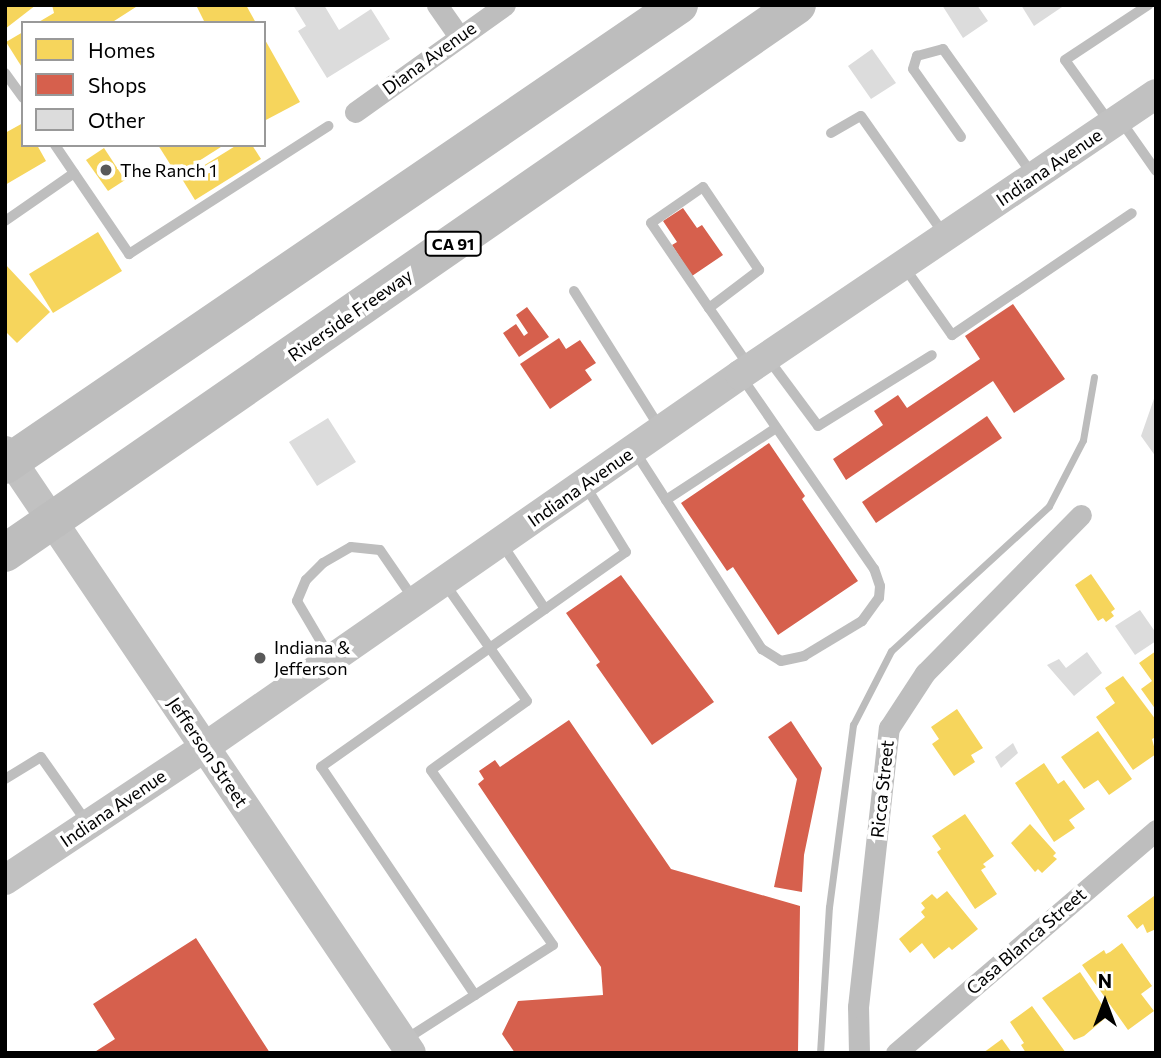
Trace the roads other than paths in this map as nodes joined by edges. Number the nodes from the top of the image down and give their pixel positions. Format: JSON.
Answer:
{"nodes":[{"id":1,"x":437,"y":5,"type":"edge"},
{"id":2,"x":505,"y":5,"type":"edge"},
{"id":3,"x":679,"y":5,"type":"edge"},
{"id":4,"x":797,"y":5,"type":"edge"},
{"id":5,"x":1148,"y":5,"type":"edge"},
{"id":6,"x":1134,"y":9,"type":"edge"},
{"id":7,"x":458,"y":36,"type":"junction"},
{"id":8,"x":5,"y":73,"type":"edge"},
{"id":9,"x":1156,"y":94,"type":"edge"},
{"id":10,"x":21,"y":95,"type":"edge"},
{"id":11,"x":355,"y":112,"type":"dead end"},
{"id":12,"x":1115,"y":122,"type":"junction"},
{"id":13,"x":328,"y":126,"type":"dead end"},
{"id":14,"x":831,"y":133,"type":"dead end"},
{"id":15,"x":961,"y":137,"type":"dead end"},
{"id":16,"x":56,"y":147,"type":"edge"},
{"id":17,"x":1156,"y":171,"type":"edge"},
{"id":18,"x":74,"y":173,"type":"junction"},
{"id":19,"x":1034,"y":177,"type":"junction"},
{"id":20,"x":1132,"y":213,"type":"dead end"},
{"id":21,"x":5,"y":221,"type":"edge"},
{"id":22,"x":946,"y":236,"type":"junction"},
{"id":23,"x":903,"y":265,"type":"junction"},
{"id":24,"x":574,"y":291,"type":"dead end"},
{"id":25,"x":709,"y":308,"type":"junction"},
{"id":26,"x":932,"y":355,"type":"dead end"},
{"id":27,"x":753,"y":367,"type":"junction"},
{"id":28,"x":776,"y":428,"type":"junction"},
{"id":29,"x":662,"y":431,"type":"junction"},
{"id":30,"x":634,"y":450,"type":"junction"},
{"id":31,"x":5,"y":451,"type":"edge"},
{"id":32,"x":5,"y":465,"type":"edge"},
{"id":33,"x":585,"y":485,"type":"junction"},
{"id":34,"x":666,"y":500,"type":"junction"},
{"id":35,"x":1081,"y":515,"type":"dead end"},
{"id":36,"x":500,"y":543,"type":"junction"},
{"id":37,"x":8,"y":551,"type":"edge"},
{"id":38,"x":444,"y":581,"type":"junction"},
{"id":39,"x":415,"y":601,"type":"junction"},
{"id":40,"x":545,"y":609,"type":"junction"},
{"id":41,"x":490,"y":647,"type":"junction"},
{"id":42,"x":331,"y":659,"type":"junction"},
{"id":43,"x":205,"y":747,"type":"junction"},
{"id":44,"x":5,"y":779,"type":"edge"},
{"id":45,"x":88,"y":825,"type":"junction"},
{"id":46,"x":1156,"y":830,"type":"edge"},
{"id":47,"x":5,"y":880,"type":"edge"},
{"id":48,"x":475,"y":995,"type":"junction"},
{"id":49,"x":407,"y":1047,"type":"edge"},
{"id":50,"x":859,"y":1053,"type":"edge"},
{"id":51,"x":896,"y":1053,"type":"edge"}],
"edges":[{"from":1,"to":7,"type":"street"},
{"from":2,"to":7,"type":"street","name":"Diana Avenue"},
{"from":3,"to":32,"type":"highway"},
{"from":4,"to":37,"type":"highway","name":"Riverside Freeway","number":"CA 91"},
{"from":5,"to":6,"type":"lane"},
{"from":6,"to":12,"type":"lane"},
{"from":7,"to":11,"type":"street","name":"Diana Avenue"},
{"from":8,"to":10,"type":"lane"},
{"from":9,"to":12,"type":"main road","name":"Indiana Avenue"},
{"from":12,"to":17,"type":"lane"},
{"from":12,"to":19,"type":"main road","name":"Indiana Avenue"},
{"from":13,"to":18,"type":"lane"},
{"from":14,"to":22,"type":"lane"},
{"from":15,"to":19,"type":"lane"},
{"from":16,"to":18,"type":"lane"},
{"from":18,"to":21,"type":"lane"},
{"from":19,"to":22,"type":"main road","name":"Indiana Avenue"},
{"from":20,"to":23,"type":"lane"},
{"from":22,"to":23,"type":"main road","name":"Indiana Avenue"},
{"from":23,"to":27,"type":"main road","name":"Indiana Avenue"},
{"from":24,"to":29,"type":"lane"},
{"from":25,"to":25,"type":"lane"},
{"from":25,"to":27,"type":"lane"},
{"from":26,"to":27,"type":"lane"},
{"from":27,"to":28,"type":"lane"},
{"from":27,"to":29,"type":"main road","name":"Indiana Avenue"},
{"from":28,"to":34,"type":"lane"},
{"from":28,"to":34,"type":"lane"},
{"from":29,"to":30,"type":"main road","name":"Indiana Avenue"},
{"from":30,"to":33,"type":"main road","name":"Indiana Avenue"},
{"from":30,"to":34,"type":"lane"},
{"from":31,"to":43,"type":"main road","name":"Jefferson Street"},
{"from":33,"to":36,"type":"main road","name":"Indiana Avenue"},
{"from":33,"to":40,"type":"lane"},
{"from":35,"to":50,"type":"street","name":"Ricca Street"},
{"from":36,"to":38,"type":"main road","name":"Indiana Avenue"},
{"from":36,"to":40,"type":"lane"},
{"from":38,"to":39,"type":"main road","name":"Indiana Avenue"},
{"from":38,"to":41,"type":"lane"},
{"from":39,"to":42,"type":"main road","name":"Indiana Avenue"},
{"from":39,"to":42,"type":"lane"},
{"from":40,"to":41,"type":"lane"},
{"from":41,"to":48,"type":"lane"},
{"from":41,"to":48,"type":"lane"},
{"from":42,"to":43,"type":"main road","name":"Indiana Avenue"},
{"from":43,"to":45,"type":"main road","name":"Indiana Avenue"},
{"from":43,"to":49,"type":"main road","name":"Jefferson Street"},
{"from":44,"to":45,"type":"lane"},
{"from":45,"to":47,"type":"main road","name":"Indiana Avenue"},
{"from":46,"to":51,"type":"street","name":"Casa Blanca Street"},
{"from":48,"to":49,"type":"lane"}]}
